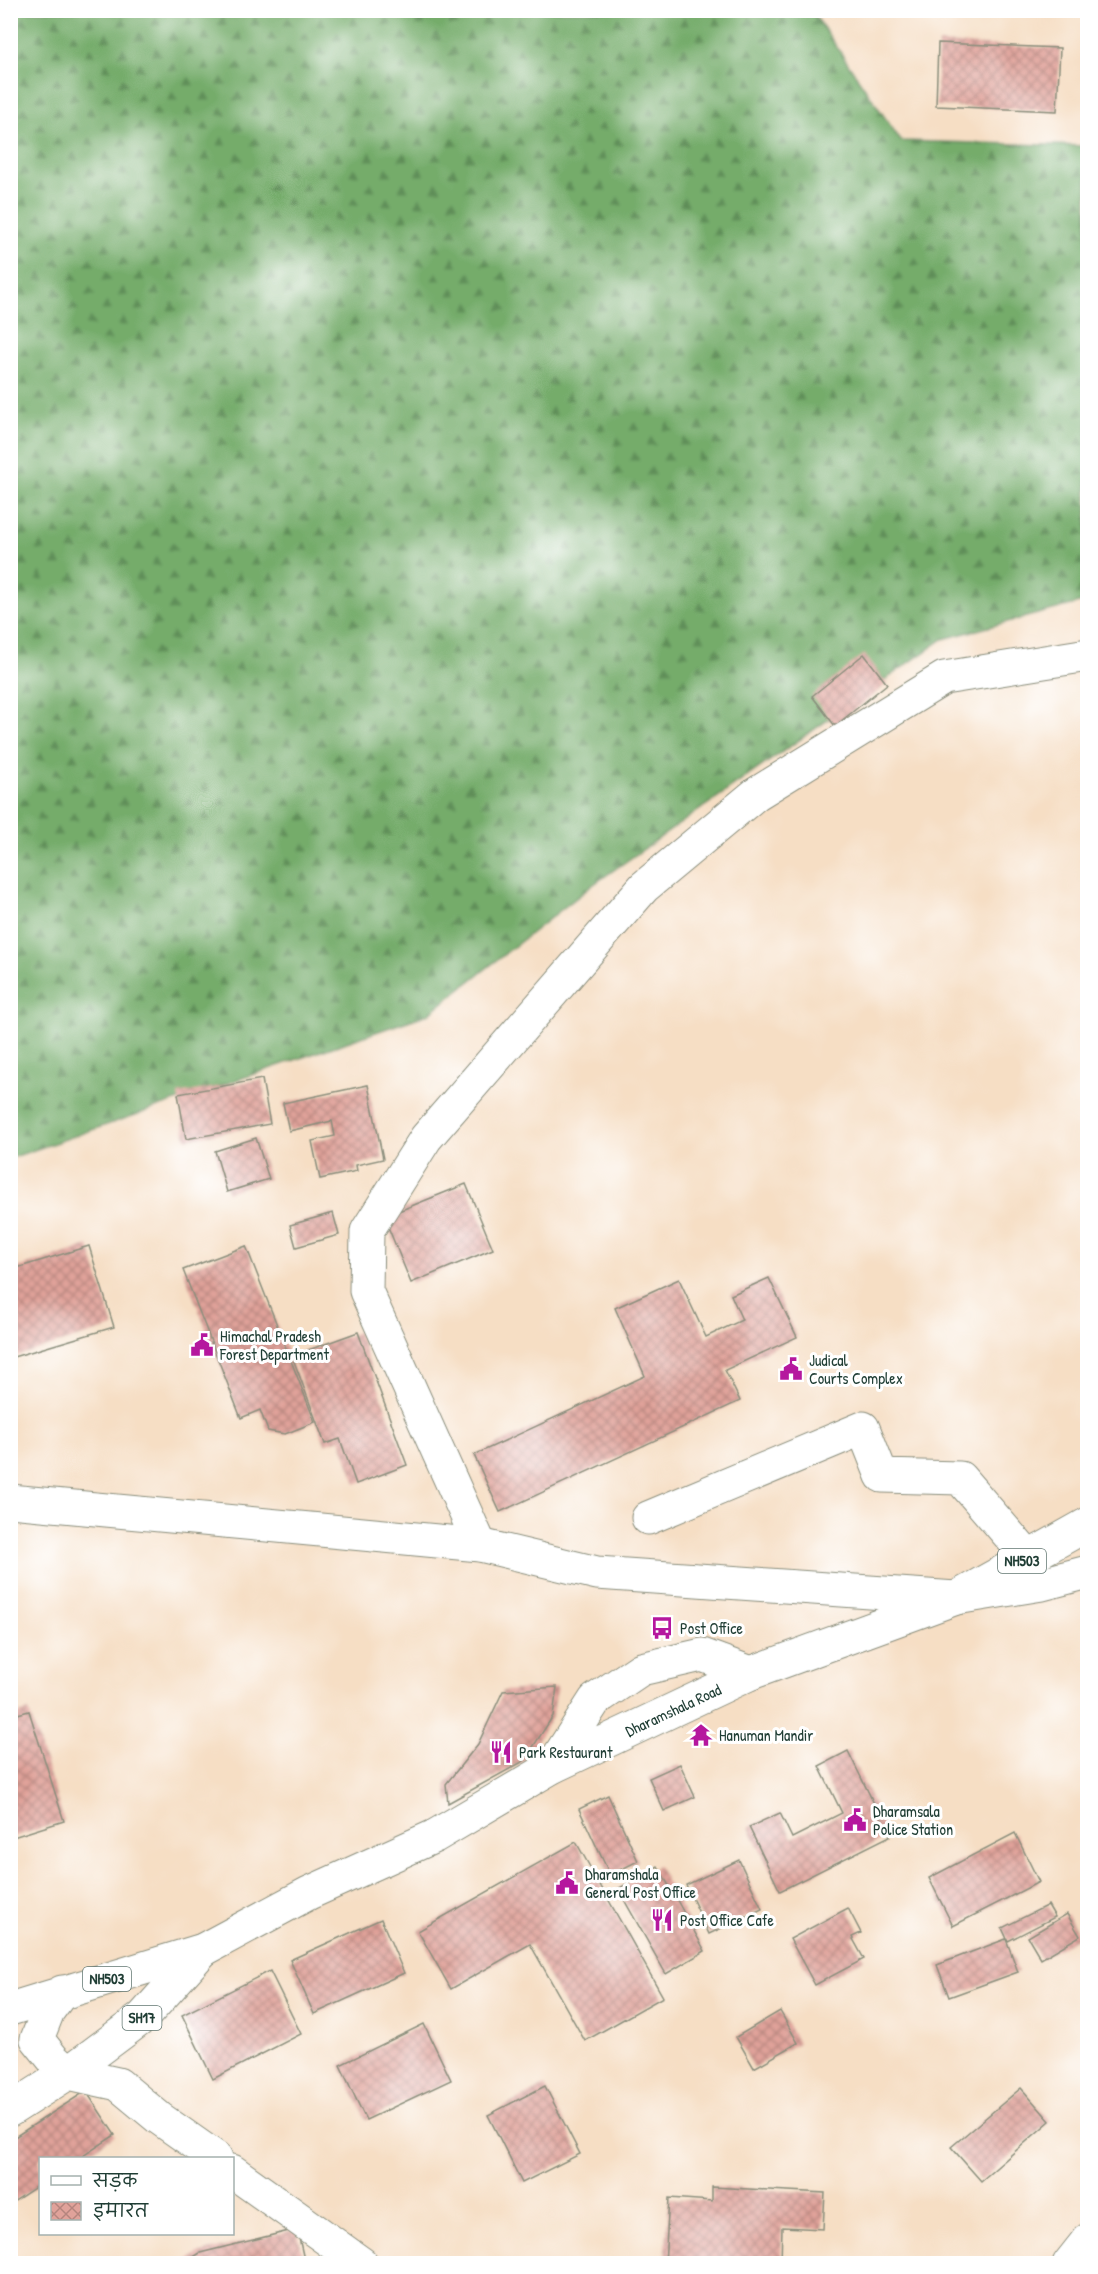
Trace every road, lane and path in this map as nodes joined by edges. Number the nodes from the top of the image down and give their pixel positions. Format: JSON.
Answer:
{"nodes":[{"id":1,"x":1088,"y":655,"type":"edge"},
{"id":2,"x":10,"y":1501,"type":"edge"},
{"id":3,"x":648,"y":1518,"type":"dead end"},
{"id":4,"x":1088,"y":1524,"type":"edge"},
{"id":5,"x":480,"y":1545,"type":"junction"},
{"id":6,"x":1028,"y":1557,"type":"junction"},
{"id":7,"x":1088,"y":1572,"type":"edge"},
{"id":8,"x":956,"y":1598,"type":"junction"},
{"id":9,"x":751,"y":1673,"type":"junction"},
{"id":10,"x":552,"y":1767,"type":"junction"},
{"id":11,"x":203,"y":1950,"type":"junction"},
{"id":12,"x":63,"y":1992,"type":"junction"},
{"id":13,"x":10,"y":2009,"type":"edge"},
{"id":14,"x":68,"y":2073,"type":"junction"},
{"id":15,"x":10,"y":2110,"type":"edge"},
{"id":16,"x":215,"y":2157,"type":"edge"},
{"id":17,"x":234,"y":2172,"type":"edge"},
{"id":18,"x":1088,"y":2240,"type":"edge"},
{"id":19,"x":362,"y":2264,"type":"edge"},
{"id":20,"x":1069,"y":2264,"type":"edge"}],
"edges":[{"from":1,"to":5,"type":"main road"},
{"from":2,"to":5,"type":"main road"},
{"from":3,"to":6,"type":"main road"},
{"from":4,"to":6,"type":"main road","name":"Dharamshala Road","number":"NH503"},
{"from":5,"to":8,"type":"main road"},
{"from":6,"to":8,"type":"main road","name":"Dharamshala Road","number":"NH503"},
{"from":7,"to":8,"type":"main road"},
{"from":8,"to":9,"type":"main road","name":"Dharamshala Road","number":"NH503"},
{"from":9,"to":10,"type":"main road","name":"Dharamshala Road","number":"NH503"},
{"from":9,"to":10,"type":"main road"},
{"from":10,"to":11,"type":"main road","name":"Dharamshala Road","number":"NH503"},
{"from":11,"to":12,"type":"main road","number":"NH503"},
{"from":11,"to":14,"type":"main road","number":"SH17"},
{"from":12,"to":13,"type":"main road","number":"NH503"},
{"from":12,"to":14,"type":"main road"},
{"from":14,"to":15,"type":"main road","number":"SH17"},
{"from":14,"to":16,"type":"main road"},
{"from":17,"to":19,"type":"main road"},
{"from":18,"to":20,"type":"main road"}]}
